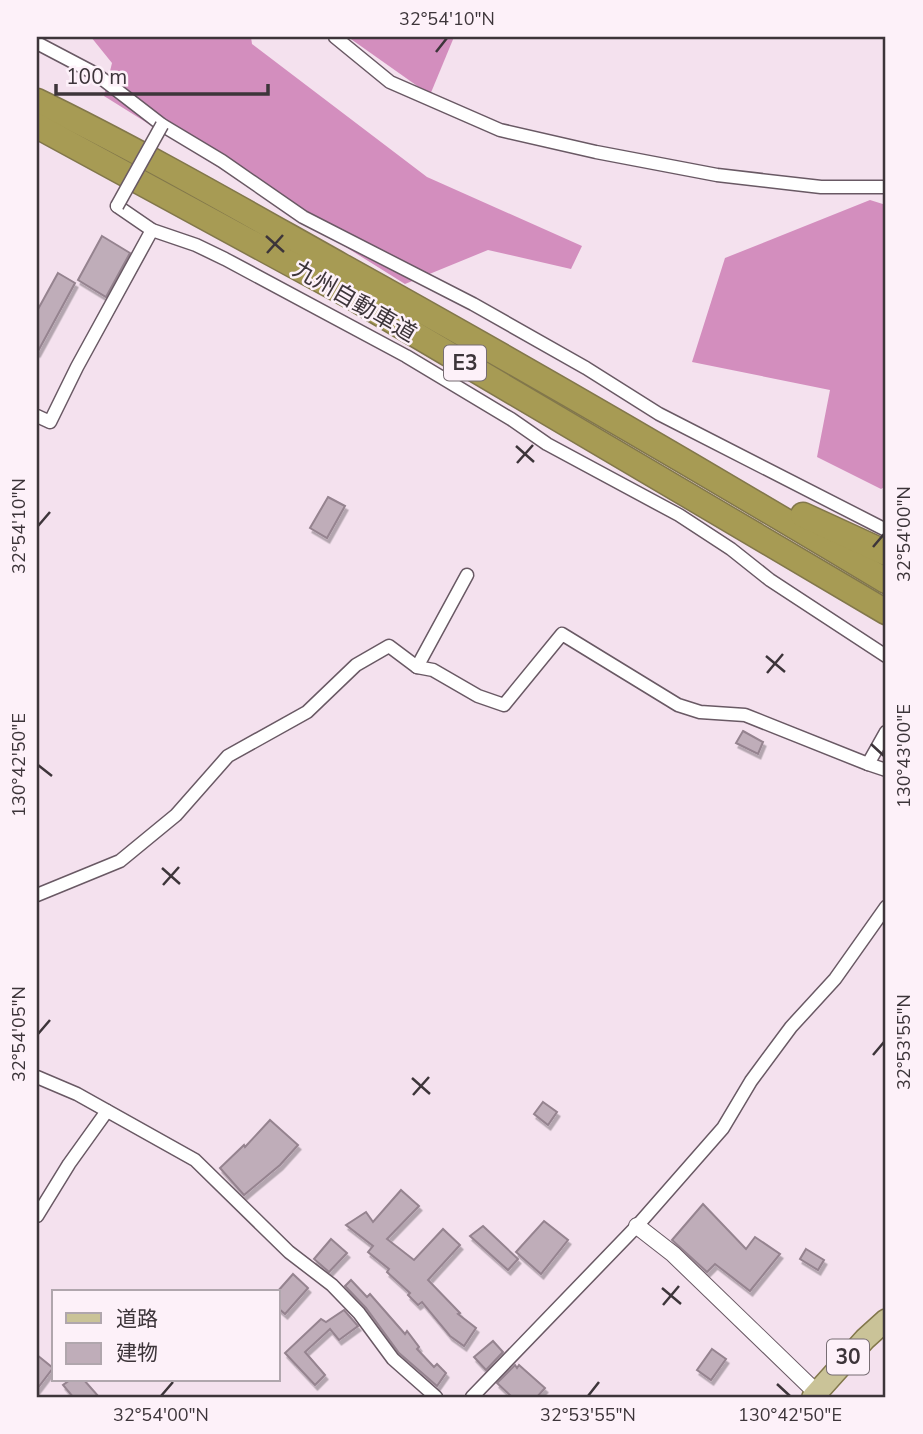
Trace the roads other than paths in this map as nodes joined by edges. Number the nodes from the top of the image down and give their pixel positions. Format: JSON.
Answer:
{"nodes":[{"id":1,"x":335,"y":37,"type":"edge"},
{"id":2,"x":37,"y":43,"type":"edge"},
{"id":3,"x":37,"y":101,"type":"edge"},
{"id":4,"x":162,"y":125,"type":"junction"},
{"id":5,"x":37,"y":126,"type":"edge"},
{"id":6,"x":886,"y":187,"type":"edge"},
{"id":7,"x":152,"y":230,"type":"junction"},
{"id":8,"x":37,"y":416,"type":"edge"},
{"id":9,"x":684,"y":460,"type":"junction"},
{"id":10,"x":886,"y":530,"type":"edge"},
{"id":11,"x":886,"y":553,"type":"edge"},
{"id":12,"x":814,"y":571,"type":"junction"},
{"id":13,"x":467,"y":575,"type":"dead end"},
{"id":14,"x":886,"y":580,"type":"edge"},
{"id":15,"x":886,"y":612,"type":"edge"},
{"id":16,"x":886,"y":623,"type":"edge"},
{"id":17,"x":886,"y":656,"type":"edge"},
{"id":18,"x":417,"y":667,"type":"junction"},
{"id":19,"x":886,"y":732,"type":"edge"},
{"id":20,"x":868,"y":764,"type":"junction"},
{"id":21,"x":886,"y":769,"type":"edge"},
{"id":22,"x":37,"y":895,"type":"edge"},
{"id":23,"x":886,"y":907,"type":"edge"},
{"id":24,"x":37,"y":1077,"type":"edge"},
{"id":25,"x":107,"y":1111,"type":"junction"},
{"id":26,"x":37,"y":1216,"type":"edge"},
{"id":27,"x":637,"y":1226,"type":"junction"},
{"id":28,"x":886,"y":1320,"type":"edge"},
{"id":29,"x":817,"y":1396,"type":"edge"},
{"id":30,"x":436,"y":1397,"type":"edge"},
{"id":31,"x":472,"y":1397,"type":"edge"}],
"edges":[{"from":1,"to":6,"type":"street"},
{"from":2,"to":4,"type":"street"},
{"from":3,"to":9,"type":"highway","name":"九州自動車道","number":"E3"},
{"from":4,"to":7,"type":"street","bridge":true},
{"from":4,"to":10,"type":"street"},
{"from":5,"to":12,"type":"highway","name":"九州自動車道","number":"E3"},
{"from":7,"to":8,"type":"street"},
{"from":7,"to":17,"type":"street"},
{"from":9,"to":11,"type":"highway"},
{"from":9,"to":14,"type":"highway","name":"九州自動車道","number":"E3"},
{"from":12,"to":15,"type":"highway","name":"九州自動車道","number":"E3"},
{"from":12,"to":16,"type":"highway"},
{"from":13,"to":18,"type":"street"},
{"from":18,"to":20,"type":"street"},
{"from":18,"to":22,"type":"street"},
{"from":19,"to":20,"type":"street"},
{"from":20,"to":21,"type":"street"},
{"from":23,"to":27,"type":"street"},
{"from":24,"to":25,"type":"street"},
{"from":25,"to":26,"type":"street"},
{"from":25,"to":30,"type":"street"},
{"from":27,"to":29,"type":"street"},
{"from":27,"to":31,"type":"street"},
{"from":28,"to":29,"type":"main road","number":"30"}]}
